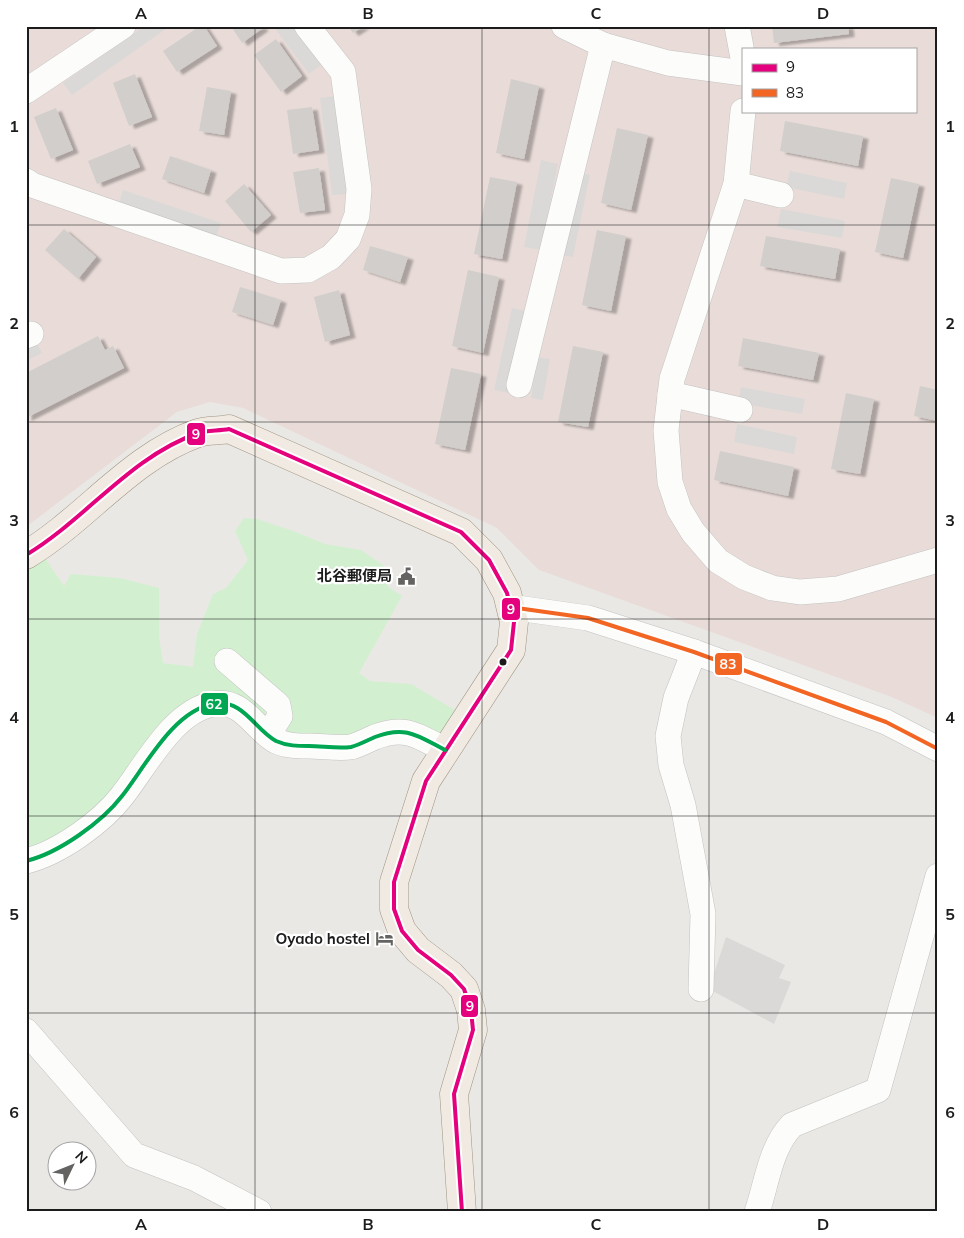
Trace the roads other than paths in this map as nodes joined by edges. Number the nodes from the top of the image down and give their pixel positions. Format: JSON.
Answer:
{"nodes":[{"id":1,"x":123,"y":26,"type":"edge"},
{"id":2,"x":308,"y":26,"type":"edge"},
{"id":3,"x":564,"y":26,"type":"edge"},
{"id":4,"x":737,"y":26,"type":"edge"},
{"id":5,"x":603,"y":45,"type":"junction"},
{"id":6,"x":742,"y":53,"type":"edge"},
{"id":7,"x":742,"y":73,"type":"edge"},
{"id":8,"x":26,"y":91,"type":"edge"},
{"id":9,"x":743,"y":112,"type":"edge"},
{"id":10,"x":26,"y":181,"type":"edge"},
{"id":11,"x":736,"y":184,"type":"junction"},
{"id":12,"x":781,"y":195,"type":"dead end"},
{"id":13,"x":519,"y":386,"type":"dead end"},
{"id":14,"x":670,"y":394,"type":"junction"},
{"id":15,"x":740,"y":410,"type":"dead end"},
{"id":16,"x":26,"y":555,"type":"edge"},
{"id":17,"x":938,"y":560,"type":"edge"},
{"id":18,"x":510,"y":607,"type":"junction"},
{"id":19,"x":694,"y":652,"type":"junction"},
{"id":20,"x":227,"y":661,"type":"dead end"},
{"id":21,"x":268,"y":735,"type":"junction"},
{"id":22,"x":938,"y":749,"type":"edge"},
{"id":23,"x":446,"y":750,"type":"junction"},
{"id":24,"x":26,"y":861,"type":"edge"},
{"id":25,"x":938,"y":876,"type":"edge"},
{"id":26,"x":701,"y":990,"type":"dead end"},
{"id":27,"x":26,"y":1031,"type":"edge"},
{"id":28,"x":259,"y":1212,"type":"edge"},
{"id":29,"x":462,"y":1212,"type":"edge"},
{"id":30,"x":756,"y":1212,"type":"edge"}],
"edges":[{"from":1,"to":8,"type":"street"},
{"from":2,"to":10,"type":"street"},
{"from":3,"to":5,"type":"street"},
{"from":4,"to":6,"type":"street"},
{"from":5,"to":7,"type":"street"},
{"from":5,"to":13,"type":"street"},
{"from":9,"to":11,"type":"street"},
{"from":11,"to":12,"type":"street"},
{"from":11,"to":14,"type":"street"},
{"from":14,"to":15,"type":"street"},
{"from":14,"to":17,"type":"street"},
{"from":16,"to":18,"type":"main road"},
{"from":18,"to":19,"type":"street"},
{"from":18,"to":23,"type":"main road"},
{"from":19,"to":22,"type":"street"},
{"from":19,"to":26,"type":"street"},
{"from":20,"to":21,"type":"street"},
{"from":21,"to":23,"type":"street"},
{"from":21,"to":24,"type":"street"},
{"from":23,"to":29,"type":"main road"},
{"from":25,"to":30,"type":"street"},
{"from":27,"to":28,"type":"street"}]}
